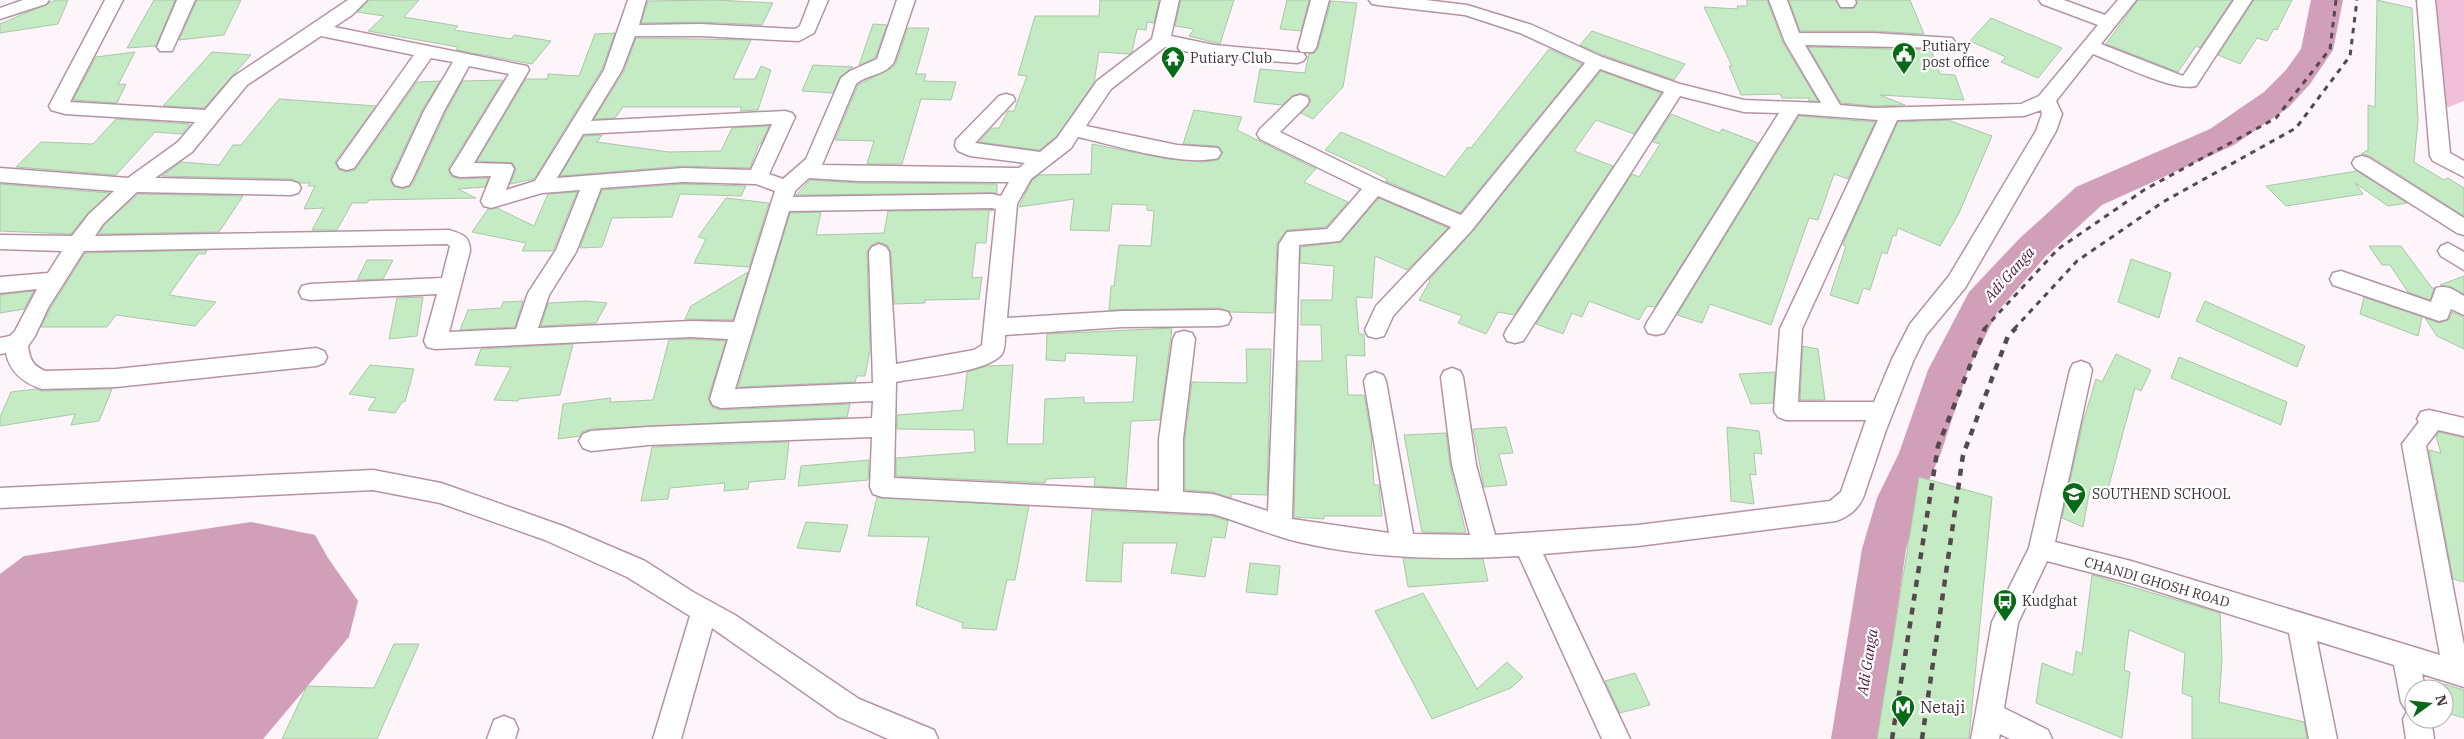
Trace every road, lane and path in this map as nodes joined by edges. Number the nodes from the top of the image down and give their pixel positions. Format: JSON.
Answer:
{"nodes":[{"id":1,"x":40,"y":0,"type":"edge"},
{"id":2,"x":114,"y":0,"type":"edge"},
{"id":3,"x":186,"y":0,"type":"edge"},
{"id":4,"x":358,"y":0,"type":"edge"},
{"id":5,"x":637,"y":0,"type":"edge"},
{"id":6,"x":819,"y":0,"type":"edge"},
{"id":7,"x":906,"y":0,"type":"edge"},
{"id":8,"x":1170,"y":0,"type":"edge"},
{"id":9,"x":1320,"y":0,"type":"edge"},
{"id":10,"x":1378,"y":0,"type":"edge"},
{"id":11,"x":1778,"y":0,"type":"edge"},
{"id":12,"x":2048,"y":0,"type":"edge"},
{"id":13,"x":2127,"y":0,"type":"edge"},
{"id":14,"x":2242,"y":0,"type":"edge"},
{"id":15,"x":2426,"y":0,"type":"edge"},
{"id":16,"x":0,"y":14,"type":"edge"},
{"id":17,"x":2110,"y":23,"type":"junction"},
{"id":18,"x":315,"y":29,"type":"junction"},
{"id":19,"x":628,"y":31,"type":"junction"},
{"id":20,"x":1794,"y":39,"type":"junction"},
{"id":21,"x":1161,"y":40,"type":"junction"},
{"id":22,"x":1946,"y":42,"type":"dead end"},
{"id":23,"x":166,"y":47,"type":"dead end"},
{"id":24,"x":2092,"y":47,"type":"junction"},
{"id":25,"x":426,"y":51,"type":"junction"},
{"id":26,"x":464,"y":59,"type":"junction"},
{"id":27,"x":1596,"y":61,"type":"junction"},
{"id":28,"x":1676,"y":89,"type":"junction"},
{"id":29,"x":1006,"y":100,"type":"dead end"},
{"id":30,"x":2046,"y":100,"type":"junction"},
{"id":31,"x":1300,"y":101,"type":"dead end"},
{"id":32,"x":1794,"y":107,"type":"junction"},
{"id":33,"x":1834,"y":110,"type":"junction"},
{"id":34,"x":1890,"y":114,"type":"junction"},
{"id":35,"x":210,"y":117,"type":"junction"},
{"id":36,"x":577,"y":128,"type":"junction"},
{"id":37,"x":1074,"y":130,"type":"junction"},
{"id":38,"x":1210,"y":153,"type":"dead end"},
{"id":39,"x":1042,"y":159,"type":"junction"},
{"id":40,"x":2362,"y":163,"type":"dead end"},
{"id":41,"x":347,"y":164,"type":"dead end"},
{"id":42,"x":2464,"y":170,"type":"edge"},
{"id":43,"x":806,"y":171,"type":"junction"},
{"id":44,"x":1023,"y":174,"type":"junction"},
{"id":45,"x":0,"y":175,"type":"edge"},
{"id":46,"x":758,"y":177,"type":"junction"},
{"id":47,"x":402,"y":180,"type":"dead end"},
{"id":48,"x":593,"y":182,"type":"junction"},
{"id":49,"x":132,"y":185,"type":"junction"},
{"id":50,"x":542,"y":186,"type":"junction"},
{"id":51,"x":1375,"y":187,"type":"junction"},
{"id":52,"x":291,"y":188,"type":"dead end"},
{"id":53,"x":783,"y":196,"type":"junction"},
{"id":54,"x":1007,"y":204,"type":"junction"},
{"id":55,"x":1465,"y":225,"type":"junction"},
{"id":56,"x":2464,"y":228,"type":"edge"},
{"id":57,"x":0,"y":242,"type":"edge"},
{"id":58,"x":79,"y":244,"type":"junction"},
{"id":59,"x":879,"y":252,"type":"dead end"},
{"id":60,"x":2341,"y":279,"type":"dead end"},
{"id":61,"x":54,"y":280,"type":"junction"},
{"id":62,"x":0,"y":285,"type":"edge"},
{"id":63,"x":450,"y":286,"type":"junction"},
{"id":64,"x":310,"y":292,"type":"dead end"},
{"id":65,"x":2464,"y":307,"type":"edge"},
{"id":66,"x":1220,"y":318,"type":"dead end"},
{"id":67,"x":996,"y":327,"type":"junction"},
{"id":68,"x":1656,"y":327,"type":"dead end"},
{"id":69,"x":1376,"y":330,"type":"dead end"},
{"id":70,"x":740,"y":331,"type":"junction"},
{"id":71,"x":525,"y":335,"type":"junction"},
{"id":72,"x":1515,"y":336,"type":"dead end"},
{"id":73,"x":1184,"y":338,"type":"dead end"},
{"id":74,"x":8,"y":345,"type":"edge"},
{"id":75,"x":316,"y":357,"type":"dead end"},
{"id":76,"x":2081,"y":370,"type":"dead end"},
{"id":77,"x":1452,"y":377,"type":"dead end"},
{"id":78,"x":1375,"y":381,"type":"dead end"},
{"id":79,"x":885,"y":383,"type":"junction"},
{"id":80,"x":1882,"y":411,"type":"junction"},
{"id":81,"x":883,"y":426,"type":"junction"},
{"id":82,"x":2464,"y":427,"type":"edge"},
{"id":83,"x":591,"y":442,"type":"dead end"},
{"id":84,"x":0,"y":498,"type":"edge"},
{"id":85,"x":1171,"y":502,"type":"junction"},
{"id":86,"x":1280,"y":527,"type":"junction"},
{"id":87,"x":1403,"y":545,"type":"junction"},
{"id":88,"x":1484,"y":546,"type":"junction"},
{"id":89,"x":1527,"y":546,"type":"junction"},
{"id":90,"x":2041,"y":549,"type":"junction"},
{"id":91,"x":704,"y":611,"type":"junction"},
{"id":92,"x":2301,"y":624,"type":"junction"},
{"id":93,"x":2406,"y":657,"type":"junction"},
{"id":94,"x":2460,"y":674,"type":"edge"},
{"id":95,"x":2410,"y":679,"type":"edge"},
{"id":96,"x":1987,"y":726,"type":"edge"},
{"id":97,"x":1613,"y":733,"type":"edge"},
{"id":98,"x":667,"y":739,"type":"edge"},
{"id":99,"x":924,"y":739,"type":"edge"},
{"id":100,"x":2038,"y":739,"type":"edge"},
{"id":101,"x":2323,"y":739,"type":"edge"}],
"edges":[{"from":1,"to":16,"type":"street"},
{"from":2,"to":35,"type":"street"},
{"from":3,"to":23,"type":"street"},
{"from":4,"to":18,"type":"street"},
{"from":5,"to":19,"type":"street"},
{"from":6,"to":19,"type":"street"},
{"from":7,"to":43,"type":"street"},
{"from":8,"to":21,"type":"street"},
{"from":9,"to":21,"type":"street"},
{"from":10,"to":27,"type":"street"},
{"from":11,"to":20,"type":"street"},
{"from":12,"to":17,"type":"street"},
{"from":13,"to":17,"type":"street"},
{"from":14,"to":24,"type":"street"},
{"from":15,"to":42,"type":"street"},
{"from":17,"to":24,"type":"street"},
{"from":18,"to":25,"type":"street"},
{"from":18,"to":35,"type":"street"},
{"from":19,"to":36,"type":"street"},
{"from":20,"to":22,"type":"street"},
{"from":20,"to":33,"type":"street"},
{"from":21,"to":37,"type":"street"},
{"from":24,"to":30,"type":"street"},
{"from":25,"to":26,"type":"street"},
{"from":25,"to":41,"type":"street"},
{"from":26,"to":47,"type":"street"},
{"from":26,"to":50,"type":"street"},
{"from":27,"to":28,"type":"street"},
{"from":27,"to":55,"type":"street"},
{"from":28,"to":32,"type":"street"},
{"from":28,"to":72,"type":"street"},
{"from":29,"to":39,"type":"street"},
{"from":30,"to":34,"type":"street"},
{"from":30,"to":80,"type":"street"},
{"from":31,"to":51,"type":"street"},
{"from":32,"to":33,"type":"street"},
{"from":32,"to":68,"type":"street"},
{"from":33,"to":34,"type":"street"},
{"from":34,"to":80,"type":"street"},
{"from":35,"to":49,"type":"street"},
{"from":36,"to":46,"type":"street"},
{"from":36,"to":50,"type":"street"},
{"from":37,"to":38,"type":"street"},
{"from":37,"to":39,"type":"street"},
{"from":39,"to":44,"type":"street"},
{"from":40,"to":56,"type":"street"},
{"from":43,"to":44,"type":"street"},
{"from":43,"to":53,"type":"street"},
{"from":44,"to":54,"type":"street"},
{"from":45,"to":49,"type":"street"},
{"from":46,"to":48,"type":"street"},
{"from":46,"to":53,"type":"street"},
{"from":48,"to":50,"type":"street"},
{"from":48,"to":71,"type":"street"},
{"from":49,"to":52,"type":"street"},
{"from":49,"to":58,"type":"street"},
{"from":51,"to":55,"type":"street"},
{"from":51,"to":86,"type":"street"},
{"from":53,"to":54,"type":"street"},
{"from":53,"to":70,"type":"street"},
{"from":54,"to":67,"type":"street"},
{"from":55,"to":69,"type":"street"},
{"from":57,"to":58,"type":"street"},
{"from":58,"to":61,"type":"street"},
{"from":58,"to":63,"type":"street"},
{"from":59,"to":79,"type":"street"},
{"from":60,"to":65,"type":"street"},
{"from":61,"to":62,"type":"street"},
{"from":61,"to":74,"type":"street"},
{"from":63,"to":64,"type":"street"},
{"from":63,"to":71,"type":"street"},
{"from":66,"to":67,"type":"street"},
{"from":67,"to":79,"type":"street"},
{"from":70,"to":71,"type":"street"},
{"from":70,"to":79,"type":"street"},
{"from":73,"to":85,"type":"street"},
{"from":74,"to":75,"type":"street"},
{"from":76,"to":90,"type":"street"},
{"from":77,"to":88,"type":"street"},
{"from":78,"to":87,"type":"street"},
{"from":79,"to":81,"type":"street"},
{"from":80,"to":89,"type":"street"},
{"from":81,"to":83,"type":"street"},
{"from":81,"to":85,"type":"street"},
{"from":82,"to":94,"type":"street"},
{"from":84,"to":91,"type":"street"},
{"from":85,"to":86,"type":"street"},
{"from":86,"to":87,"type":"street"},
{"from":87,"to":88,"type":"street"},
{"from":88,"to":89,"type":"street"},
{"from":89,"to":97,"type":"street"},
{"from":90,"to":92,"type":"street","name":"CHANDI GHOSH ROAD"},
{"from":90,"to":96,"type":"street"},
{"from":91,"to":98,"type":"street"},
{"from":91,"to":99,"type":"street"},
{"from":92,"to":93,"type":"street","name":"CHANDI GHOSH ROAD"},
{"from":92,"to":101,"type":"street"},
{"from":93,"to":94,"type":"street","name":"CHANDI GHOSH ROAD"},
{"from":93,"to":95,"type":"street"},
{"from":96,"to":100,"type":"street"}]}
